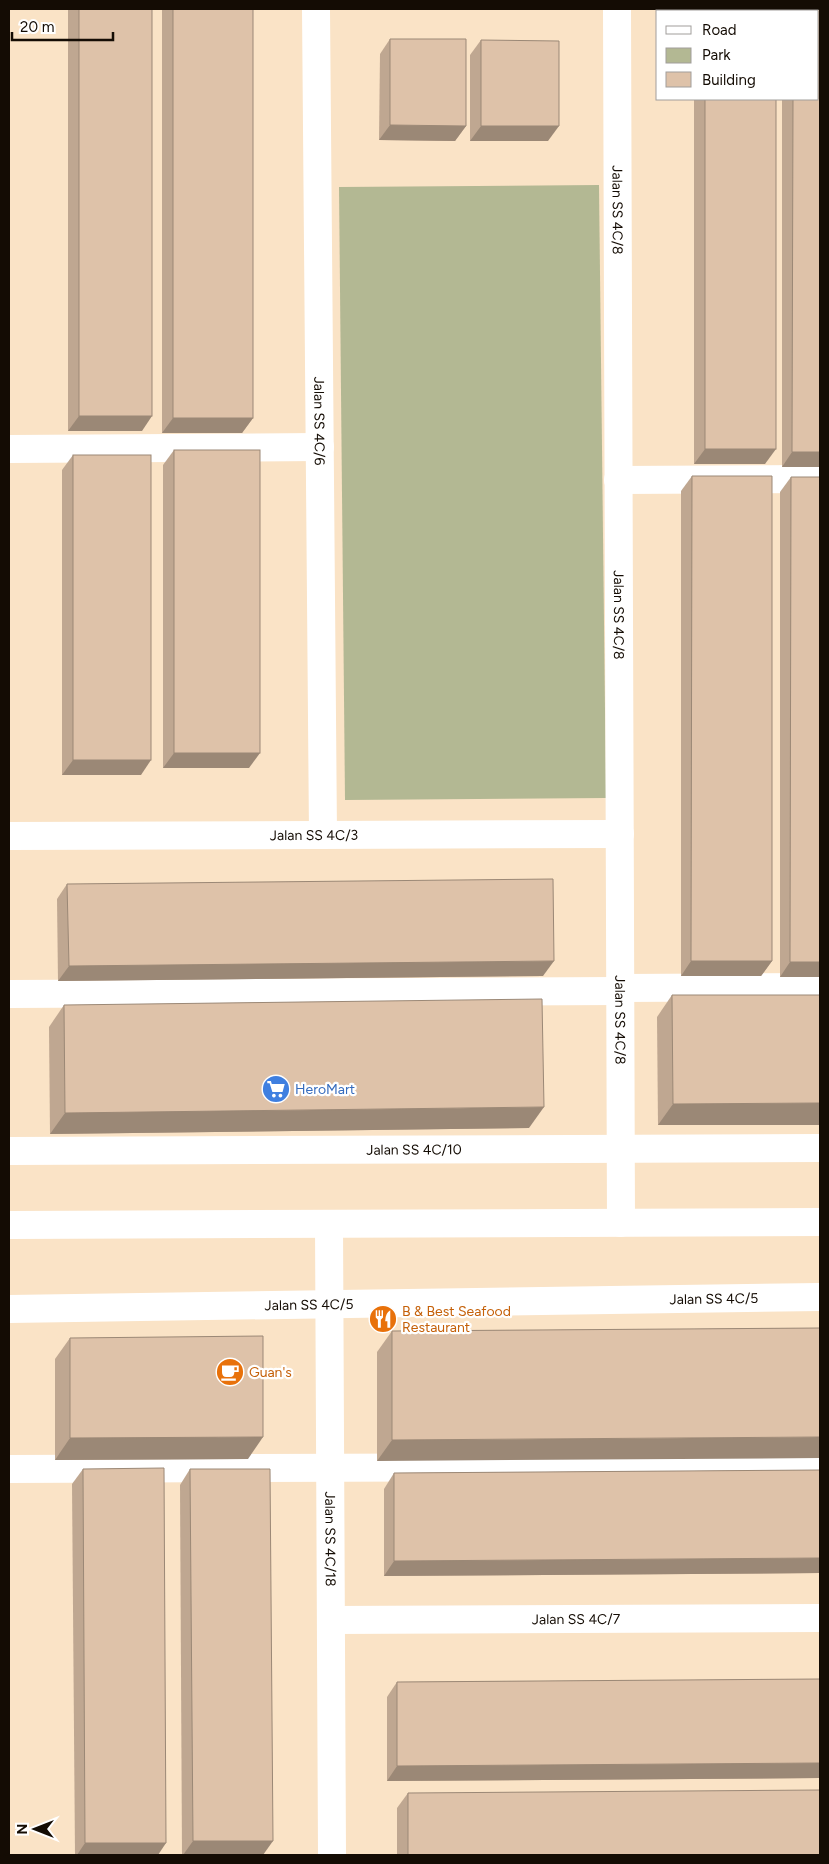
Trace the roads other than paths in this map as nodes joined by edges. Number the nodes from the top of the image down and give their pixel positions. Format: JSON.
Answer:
{"nodes":[{"id":1,"x":316,"y":9,"type":"edge"},
{"id":2,"x":617,"y":9,"type":"edge"},
{"id":3,"x":320,"y":447,"type":"junction"},
{"id":4,"x":9,"y":449,"type":"edge"},
{"id":5,"x":820,"y":479,"type":"edge"},
{"id":6,"x":618,"y":480,"type":"junction"},
{"id":7,"x":620,"y":834,"type":"junction"},
{"id":8,"x":322,"y":835,"type":"junction"},
{"id":9,"x":9,"y":836,"type":"edge"},
{"id":10,"x":820,"y":987,"type":"edge"},
{"id":11,"x":621,"y":990,"type":"junction"},
{"id":12,"x":9,"y":994,"type":"edge"},
{"id":13,"x":820,"y":1148,"type":"edge"},
{"id":14,"x":621,"y":1149,"type":"junction"},
{"id":15,"x":9,"y":1151,"type":"edge"},
{"id":16,"x":820,"y":1222,"type":"edge"},
{"id":17,"x":621,"y":1223,"type":"junction"},
{"id":18,"x":329,"y":1224,"type":"junction"},
{"id":19,"x":9,"y":1225,"type":"edge"},
{"id":20,"x":820,"y":1298,"type":"edge"},
{"id":21,"x":330,"y":1306,"type":"junction"},
{"id":22,"x":9,"y":1308,"type":"edge"},
{"id":23,"x":820,"y":1466,"type":"edge"},
{"id":24,"x":330,"y":1468,"type":"junction"},
{"id":25,"x":9,"y":1469,"type":"edge"},
{"id":26,"x":820,"y":1618,"type":"edge"},
{"id":27,"x":331,"y":1620,"type":"junction"},
{"id":28,"x":332,"y":1855,"type":"edge"}],
"edges":[{"from":1,"to":3,"type":"street","name":"Jalan SS 4C/6"},
{"from":2,"to":6,"type":"street","name":"Jalan SS 4C/8"},
{"from":3,"to":4,"type":"street"},
{"from":3,"to":8,"type":"street","name":"Jalan SS 4C/6"},
{"from":5,"to":6,"type":"street"},
{"from":6,"to":7,"type":"street","name":"Jalan SS 4C/8"},
{"from":7,"to":8,"type":"street","name":"Jalan SS 4C/3"},
{"from":7,"to":11,"type":"street","name":"Jalan SS 4C/8"},
{"from":8,"to":9,"type":"street","name":"Jalan SS 4C/3"},
{"from":10,"to":11,"type":"street"},
{"from":11,"to":12,"type":"street"},
{"from":11,"to":14,"type":"street","name":"Jalan SS 4C/8"},
{"from":13,"to":14,"type":"street","name":"Jalan SS 4C/10"},
{"from":14,"to":15,"type":"street","name":"Jalan SS 4C/10"},
{"from":14,"to":17,"type":"street","name":"Jalan SS 4C/8"},
{"from":16,"to":17,"type":"street"},
{"from":17,"to":18,"type":"street"},
{"from":18,"to":19,"type":"street"},
{"from":18,"to":21,"type":"street","name":"Jalan SS 4C/18"},
{"from":20,"to":21,"type":"street","name":"Jalan SS 4C/5"},
{"from":21,"to":22,"type":"street","name":"Jalan SS 4C/5"},
{"from":21,"to":24,"type":"street","name":"Jalan SS 4C/18"},
{"from":23,"to":24,"type":"street"},
{"from":24,"to":25,"type":"street"},
{"from":24,"to":27,"type":"street","name":"Jalan SS 4C/18"},
{"from":26,"to":27,"type":"street","name":"Jalan SS 4C/7"},
{"from":27,"to":28,"type":"street","name":"Jalan SS 4C/18"}]}
